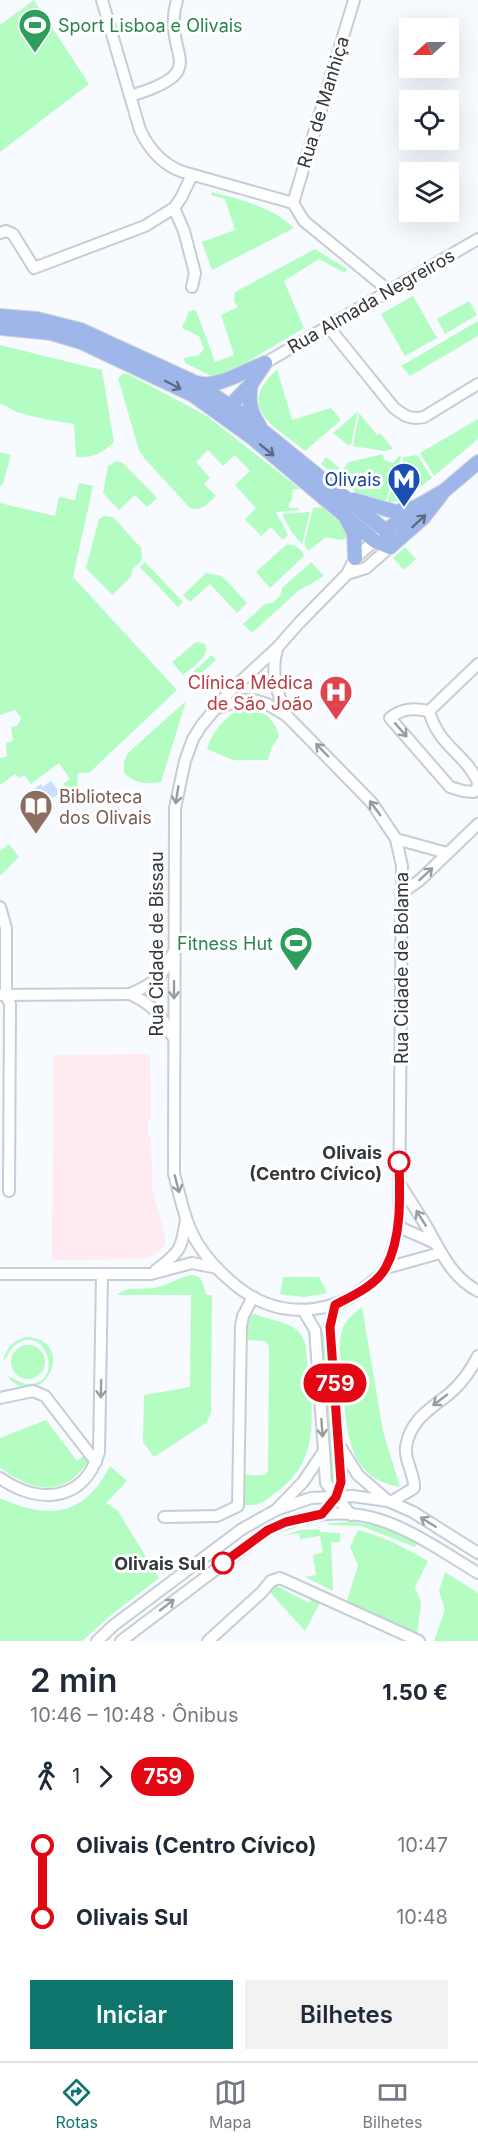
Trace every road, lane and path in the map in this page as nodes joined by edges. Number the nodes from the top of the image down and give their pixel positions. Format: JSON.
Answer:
{"nodes":[{"id":1,"x":102,"y":0,"type":"edge"},
{"id":2,"x":177,"y":0,"type":"edge"},
{"id":3,"x":354,"y":0,"type":"edge"},
{"id":4,"x":130,"y":96,"type":"junction"},
{"id":5,"x":192,"y":175,"type":"junction"},
{"id":6,"x":293,"y":203,"type":"junction"},
{"id":7,"x":174,"y":208,"type":"junction"},
{"id":8,"x":0,"y":233,"type":"edge"},
{"id":9,"x":478,"y":239,"type":"edge"},
{"id":10,"x":192,"y":287,"type":"dead end"},
{"id":11,"x":388,"y":290,"type":"junction"},
{"id":12,"x":0,"y":316,"type":"edge"},
{"id":13,"x":327,"y":325,"type":"junction"},
{"id":14,"x":0,"y":328,"type":"edge"},
{"id":15,"x":265,"y":363,"type":"junction"},
{"id":16,"x":245,"y":370,"type":"junction"},
{"id":17,"x":192,"y":381,"type":"junction"},
{"id":18,"x":251,"y":384,"type":"junction"},
{"id":19,"x":478,"y":384,"type":"edge"},
{"id":20,"x":226,"y":407,"type":"junction"},
{"id":21,"x":264,"y":431,"type":"junction"},
{"id":22,"x":478,"y":462,"type":"edge"},
{"id":23,"x":444,"y":491,"type":"junction"},
{"id":24,"x":344,"y":497,"type":"junction"},
{"id":25,"x":416,"y":507,"type":"junction"},
{"id":26,"x":341,"y":511,"type":"junction"},
{"id":27,"x":386,"y":531,"type":"junction"},
{"id":28,"x":375,"y":541,"type":"junction"},
{"id":29,"x":390,"y":547,"type":"junction"},
{"id":30,"x":355,"y":558,"type":"junction"},
{"id":31,"x":347,"y":574,"type":"junction"},
{"id":32,"x":277,"y":648,"type":"junction"},
{"id":33,"x":478,"y":664,"type":"edge"},
{"id":34,"x":214,"y":709,"type":"junction"},
{"id":35,"x":429,"y":711,"type":"junction"},
{"id":36,"x":287,"y":716,"type":"junction"},
{"id":37,"x":477,"y":791,"type":"edge"},
{"id":38,"x":478,"y":825,"type":"edge"},
{"id":39,"x":396,"y":839,"type":"junction"},
{"id":40,"x":447,"y":854,"type":"junction"},
{"id":41,"x":402,"y":893,"type":"junction"},
{"id":42,"x":0,"y":907,"type":"edge"},
{"id":43,"x":174,"y":950,"type":"junction"},
{"id":44,"x":130,"y":994,"type":"junction"},
{"id":45,"x":3,"y":995,"type":"edge"},
{"id":46,"x":174,"y":1038,"type":"junction"},
{"id":47,"x":400,"y":1184,"type":"junction"},
{"id":48,"x":9,"y":1191,"type":"dead end"},
{"id":49,"x":186,"y":1220,"type":"junction"},
{"id":50,"x":399,"y":1227,"type":"junction"},
{"id":51,"x":437,"y":1248,"type":"junction"},
{"id":52,"x":217,"y":1268,"type":"junction"},
{"id":53,"x":386,"y":1268,"type":"junction"},
{"id":54,"x":0,"y":1274,"type":"edge"},
{"id":55,"x":151,"y":1274,"type":"junction"},
{"id":56,"x":102,"y":1275,"type":"junction"},
{"id":57,"x":478,"y":1291,"type":"edge"},
{"id":58,"x":254,"y":1297,"type":"junction"},
{"id":59,"x":335,"y":1305,"type":"junction"},
{"id":60,"x":303,"y":1310,"type":"junction"},
{"id":61,"x":478,"y":1356,"type":"edge"},
{"id":62,"x":0,"y":1398,"type":"edge"},
{"id":63,"x":340,"y":1446,"type":"junction"},
{"id":64,"x":324,"y":1451,"type":"junction"},
{"id":65,"x":96,"y":1462,"type":"junction"},
{"id":66,"x":0,"y":1478,"type":"edge"},
{"id":67,"x":336,"y":1497,"type":"junction"},
{"id":68,"x":390,"y":1501,"type":"junction"},
{"id":69,"x":276,"y":1510,"type":"junction"},
{"id":70,"x":322,"y":1514,"type":"junction"},
{"id":71,"x":351,"y":1515,"type":"junction"},
{"id":72,"x":164,"y":1517,"type":"dead end"},
{"id":73,"x":478,"y":1553,"type":"edge"},
{"id":74,"x":478,"y":1573,"type":"edge"},
{"id":75,"x":125,"y":1640,"type":"edge"},
{"id":76,"x":97,"y":1641,"type":"edge"},
{"id":77,"x":208,"y":1641,"type":"edge"},
{"id":78,"x":419,"y":1641,"type":"edge"}],
"edges":[{"from":1,"to":4,"type":"street"},
{"from":2,"to":4,"type":"street"},
{"from":3,"to":6,"type":"street","name":"Rua de Manhiça"},
{"from":4,"to":5,"type":"street"},
{"from":5,"to":6,"type":"street"},
{"from":5,"to":7,"type":"street"},
{"from":6,"to":11,"type":"street"},
{"from":7,"to":8,"type":"street"},
{"from":7,"to":10,"type":"street"},
{"from":9,"to":11,"type":"street","name":"Rua Almada Negreiros"},
{"from":11,"to":13,"type":"street","name":"Rua Almada Negreiros"},
{"from":12,"to":17,"type":"main road"},
{"from":13,"to":15,"type":"street","name":"Rua Almada Negreiros"},
{"from":13,"to":19,"type":"street"},
{"from":14,"to":20,"type":"main road","one_way":true},
{"from":15,"to":16,"type":"main road"},
{"from":15,"to":18,"type":"main road"},
{"from":16,"to":17,"type":"main road"},
{"from":16,"to":20,"type":"main road"},
{"from":17,"to":20,"type":"main road"},
{"from":18,"to":20,"type":"main road"},
{"from":18,"to":21,"type":"main road"},
{"from":20,"to":21,"type":"main road"},
{"from":20,"to":26,"type":"main road","one_way":true},
{"from":21,"to":24,"type":"main road"},
{"from":22,"to":23,"type":"main road","name":"Rua Cidade de Bissau"},
{"from":23,"to":25,"type":"main road","name":"Rua Cidade de Bissau"},
{"from":29,"to":23,"type":"main road","name":"Rua Cidade de Bissau","one_way":true},
{"from":24,"to":25,"type":"main road"},
{"from":24,"to":27,"type":"main road"},
{"from":25,"to":27,"type":"main road","name":"Rua Cidade de Bissau"},
{"from":26,"to":28,"type":"main road"},
{"from":26,"to":30,"type":"main road"},
{"from":27,"to":28,"type":"street","name":"Rua Cidade de Bissau"},
{"from":27,"to":29,"type":"main road"},
{"from":28,"to":29,"type":"main road"},
{"from":28,"to":30,"type":"street","name":"Rua Cidade de Bissau"},
{"from":29,"to":31,"type":"street","name":"Rua Cidade de Bissau"},
{"from":30,"to":31,"type":"street","name":"Rua Cidade de Bissau"},
{"from":31,"to":32,"type":"street","name":"Rua Cidade de Bissau"},
{"from":32,"to":34,"type":"street","name":"Rua Cidade de Bissau"},
{"from":32,"to":36,"type":"street","name":"Rua Cidade de Bolama"},
{"from":33,"to":35,"type":"street"},
{"from":34,"to":36,"type":"street","name":"Rua Cidade de Bolama"},
{"from":34,"to":43,"type":"street","name":"Rua Cidade de Bissau","one_way":true},
{"from":35,"to":37,"type":"street"},
{"from":35,"to":37,"type":"street","one_way":true},
{"from":39,"to":36,"type":"street","name":"Rua Cidade de Bolama","one_way":true},
{"from":38,"to":40,"type":"street"},
{"from":39,"to":40,"type":"street"},
{"from":39,"to":41,"type":"street","name":"Rua Cidade de Bolama"},
{"from":41,"to":40,"type":"street","one_way":true},
{"from":41,"to":47,"type":"street","name":"Rua Cidade de Bolama"},
{"from":42,"to":45,"type":"street"},
{"from":43,"to":44,"type":"street"},
{"from":43,"to":46,"type":"street","name":"Rua Cidade de Bissau","one_way":true},
{"from":44,"to":45,"type":"street"},
{"from":44,"to":46,"type":"street"},
{"from":45,"to":48,"type":"street"},
{"from":46,"to":49,"type":"street","name":"Rua Cidade de Bissau","one_way":true},
{"from":47,"to":50,"type":"street","name":"Rua Cidade de Bolama"},
{"from":51,"to":47,"type":"street","one_way":true},
{"from":49,"to":52,"type":"street","name":"Rua Cidade de Bissau"},
{"from":49,"to":55,"type":"street"},
{"from":50,"to":51,"type":"street"},
{"from":50,"to":53,"type":"street"},
{"from":51,"to":53,"type":"street"},
{"from":51,"to":57,"type":"street"},
{"from":52,"to":55,"type":"street"},
{"from":52,"to":58,"type":"street","name":"Rua Cidade de Bissau"},
{"from":53,"to":59,"type":"street","name":"Rua Cidade de Bissau"},
{"from":54,"to":56,"type":"street"},
{"from":55,"to":56,"type":"street"},
{"from":56,"to":65,"type":"street","one_way":true},
{"from":58,"to":60,"type":"street","name":"Rua Cidade de Bissau"},
{"from":58,"to":72,"type":"street"},
{"from":59,"to":60,"type":"street","name":"Rua Cidade de Bissau"},
{"from":59,"to":63,"type":"street"},
{"from":60,"to":64,"type":"street","one_way":true},
{"from":61,"to":68,"type":"street","one_way":true},
{"from":62,"to":65,"type":"street"},
{"from":63,"to":67,"type":"street"},
{"from":63,"to":68,"type":"street"},
{"from":64,"to":67,"type":"street"},
{"from":64,"to":69,"type":"street"},
{"from":65,"to":66,"type":"street"},
{"from":67,"to":68,"type":"street"},
{"from":67,"to":69,"type":"street"},
{"from":67,"to":70,"type":"street"},
{"from":67,"to":71,"type":"street"},
{"from":73,"to":68,"type":"street","one_way":true},
{"from":69,"to":76,"type":"street"},
{"from":70,"to":71,"type":"street"},
{"from":75,"to":70,"type":"street","one_way":true},
{"from":71,"to":74,"type":"street"},
{"from":77,"to":78,"type":"street"}]}
